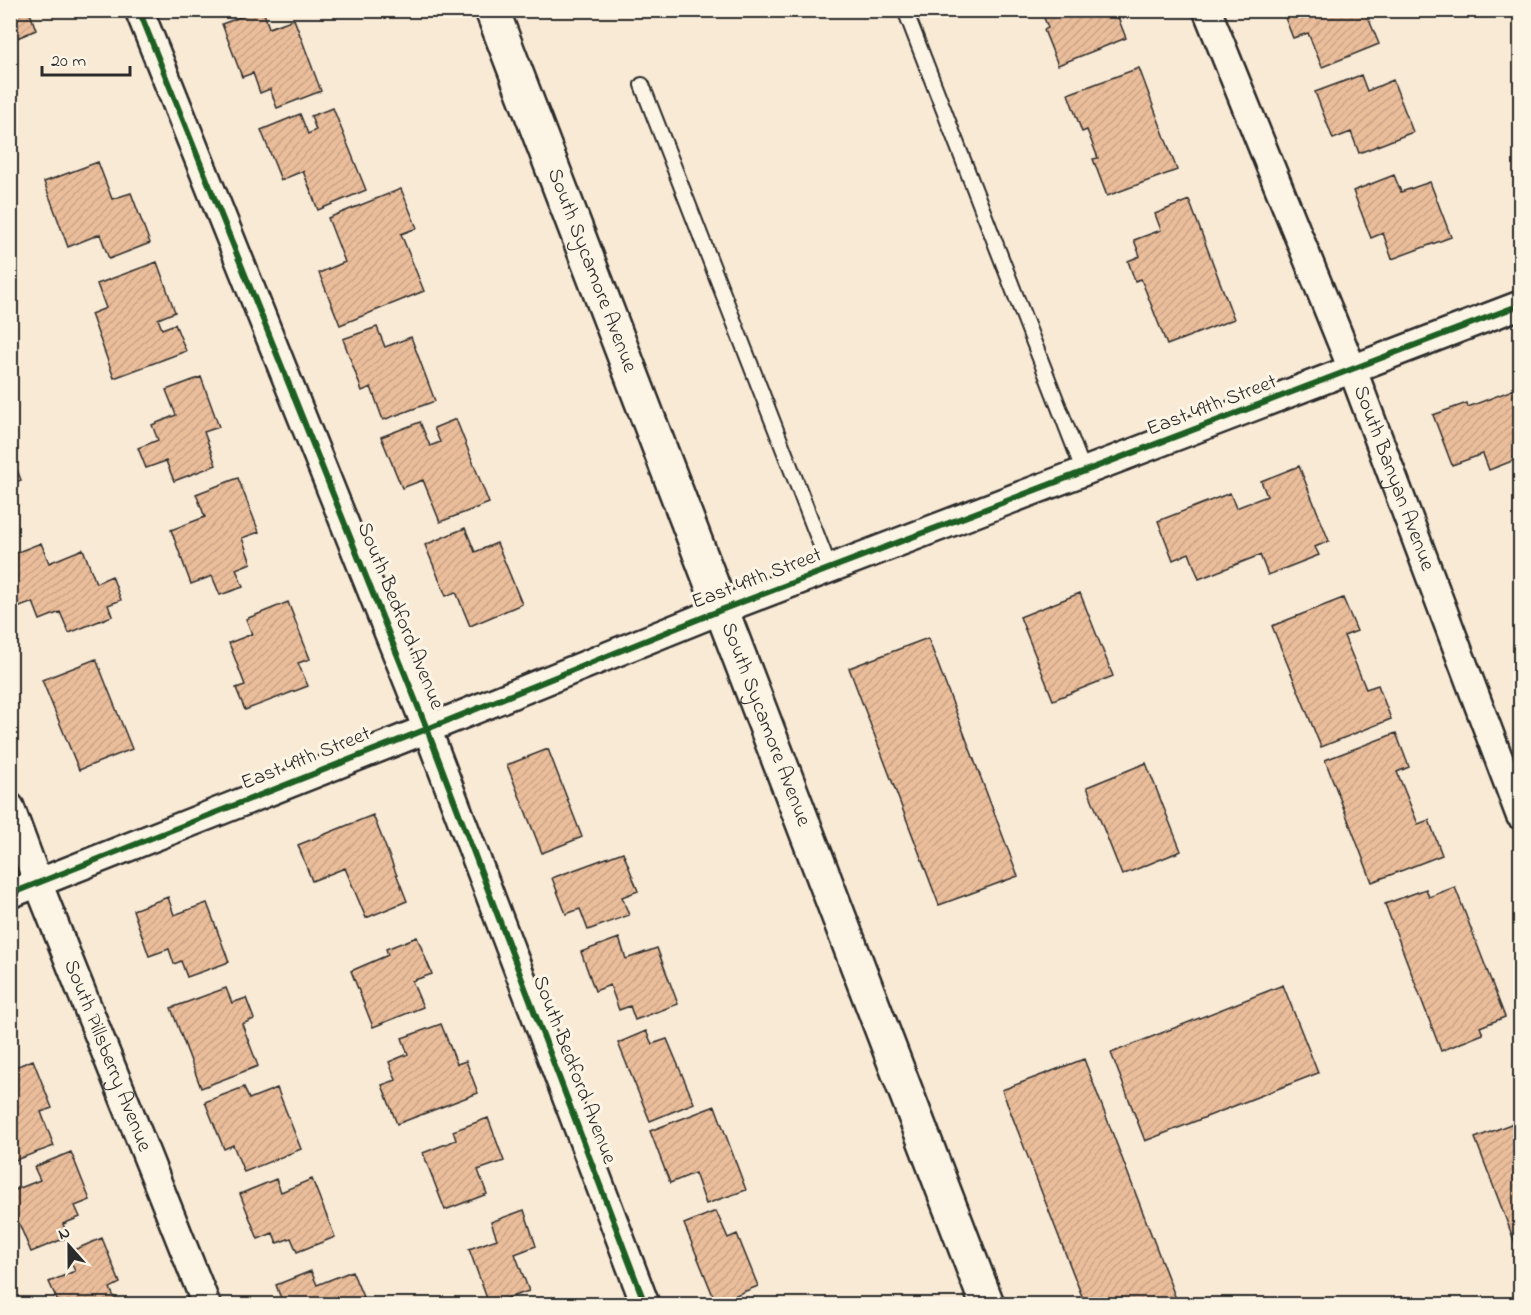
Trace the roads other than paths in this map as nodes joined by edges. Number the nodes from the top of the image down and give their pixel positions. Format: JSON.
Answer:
{"nodes":[{"id":1,"x":139,"y":10,"type":"edge"},
{"id":2,"x":492,"y":10,"type":"edge"},
{"id":3,"x":905,"y":10,"type":"edge"},
{"id":4,"x":1207,"y":10,"type":"edge"},
{"id":5,"x":642,"y":85,"type":"dead end"},
{"id":6,"x":1521,"y":305,"type":"edge"},
{"id":7,"x":1353,"y":370,"type":"junction"},
{"id":8,"x":1084,"y":472,"type":"junction"},
{"id":9,"x":830,"y":569,"type":"junction"},
{"id":10,"x":721,"y":610,"type":"junction"},
{"id":11,"x":427,"y":729,"type":"junction"},
{"id":12,"x":1518,"y":799,"type":"edge"},
{"id":13,"x":10,"y":807,"type":"edge"},
{"id":14,"x":38,"y":883,"type":"junction"},
{"id":15,"x":10,"y":894,"type":"edge"},
{"id":16,"x":206,"y":1305,"type":"edge"},
{"id":17,"x":645,"y":1305,"type":"edge"},
{"id":18,"x":987,"y":1305,"type":"edge"}],
"edges":[{"from":1,"to":11,"type":"street","name":"South Bedford Avenue"},
{"from":2,"to":10,"type":"main road","name":"South Sycamore Avenue"},
{"from":3,"to":8,"type":"lane"},
{"from":4,"to":7,"type":"street","name":"South Banyan Avenue"},
{"from":5,"to":9,"type":"lane"},
{"from":6,"to":7,"type":"street","name":"East 49th Street"},
{"from":7,"to":8,"type":"street","name":"East 49th Street"},
{"from":7,"to":12,"type":"street","name":"South Banyan Avenue"},
{"from":8,"to":9,"type":"street","name":"East 49th Street"},
{"from":9,"to":10,"type":"street","name":"East 49th Street"},
{"from":10,"to":11,"type":"street","name":"East 49th Street"},
{"from":10,"to":18,"type":"main road","name":"South Sycamore Avenue"},
{"from":11,"to":14,"type":"street","name":"East 49th Street"},
{"from":11,"to":17,"type":"street","name":"South Bedford Avenue"},
{"from":13,"to":14,"type":"street","name":"South Pillsberry Avenue"},
{"from":14,"to":15,"type":"street","name":"East 49th Street"},
{"from":14,"to":16,"type":"street","name":"South Pillsberry Avenue"}]}
